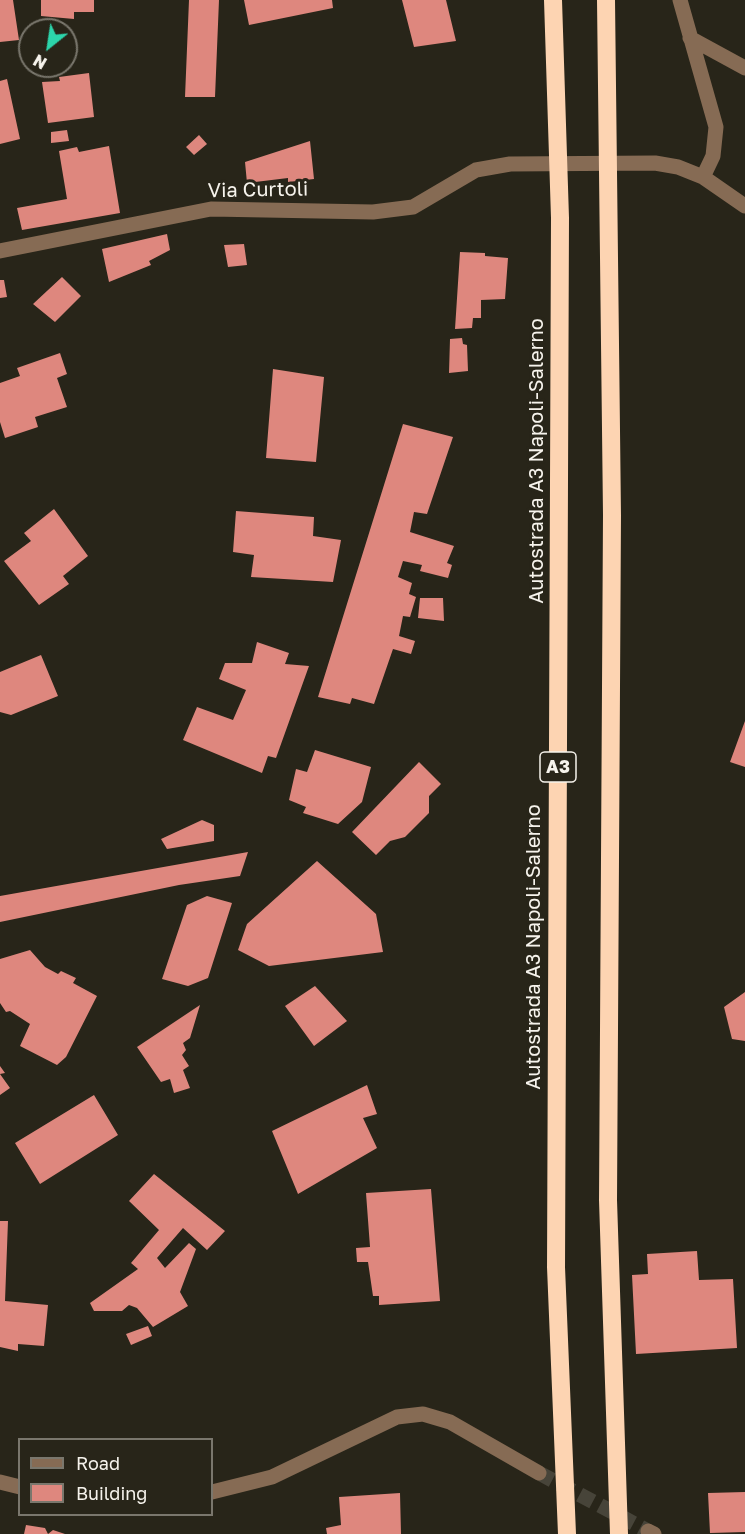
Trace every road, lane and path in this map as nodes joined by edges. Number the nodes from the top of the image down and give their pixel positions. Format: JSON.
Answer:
{"nodes":[{"id":1,"x":553,"y":0,"type":"edge"},
{"id":2,"x":606,"y":0,"type":"edge"},
{"id":3,"x":680,"y":0,"type":"edge"},
{"id":4,"x":690,"y":38,"type":"junction"},
{"id":5,"x":745,"y":68,"type":"edge"},
{"id":6,"x":703,"y":177,"type":"junction"},
{"id":7,"x":745,"y":206,"type":"edge"},
{"id":8,"x":0,"y":252,"type":"edge"},
{"id":9,"x":539,"y":1473,"type":"tunnel mouth"},
{"id":10,"x":0,"y":1482,"type":"edge"},
{"id":11,"x":18,"y":1486,"type":"edge"},
{"id":12,"x":213,"y":1492,"type":"edge"},
{"id":13,"x":567,"y":1534,"type":"edge"},
{"id":14,"x":619,"y":1534,"type":"edge"}],
"edges":[{"from":1,"to":13,"type":"highway","name":"Autostrada A3 Napoli-Salerno","number":"A3"},
{"from":2,"to":14,"type":"highway"},
{"from":3,"to":4,"type":"street"},
{"from":4,"to":5,"type":"street"},
{"from":4,"to":6,"type":"street"},
{"from":6,"to":7,"type":"street","name":"Via Curtoli"},
{"from":6,"to":8,"type":"street","name":"Via Curtoli"},
{"from":9,"to":12,"type":"street"},
{"from":10,"to":11,"type":"street"}]}
